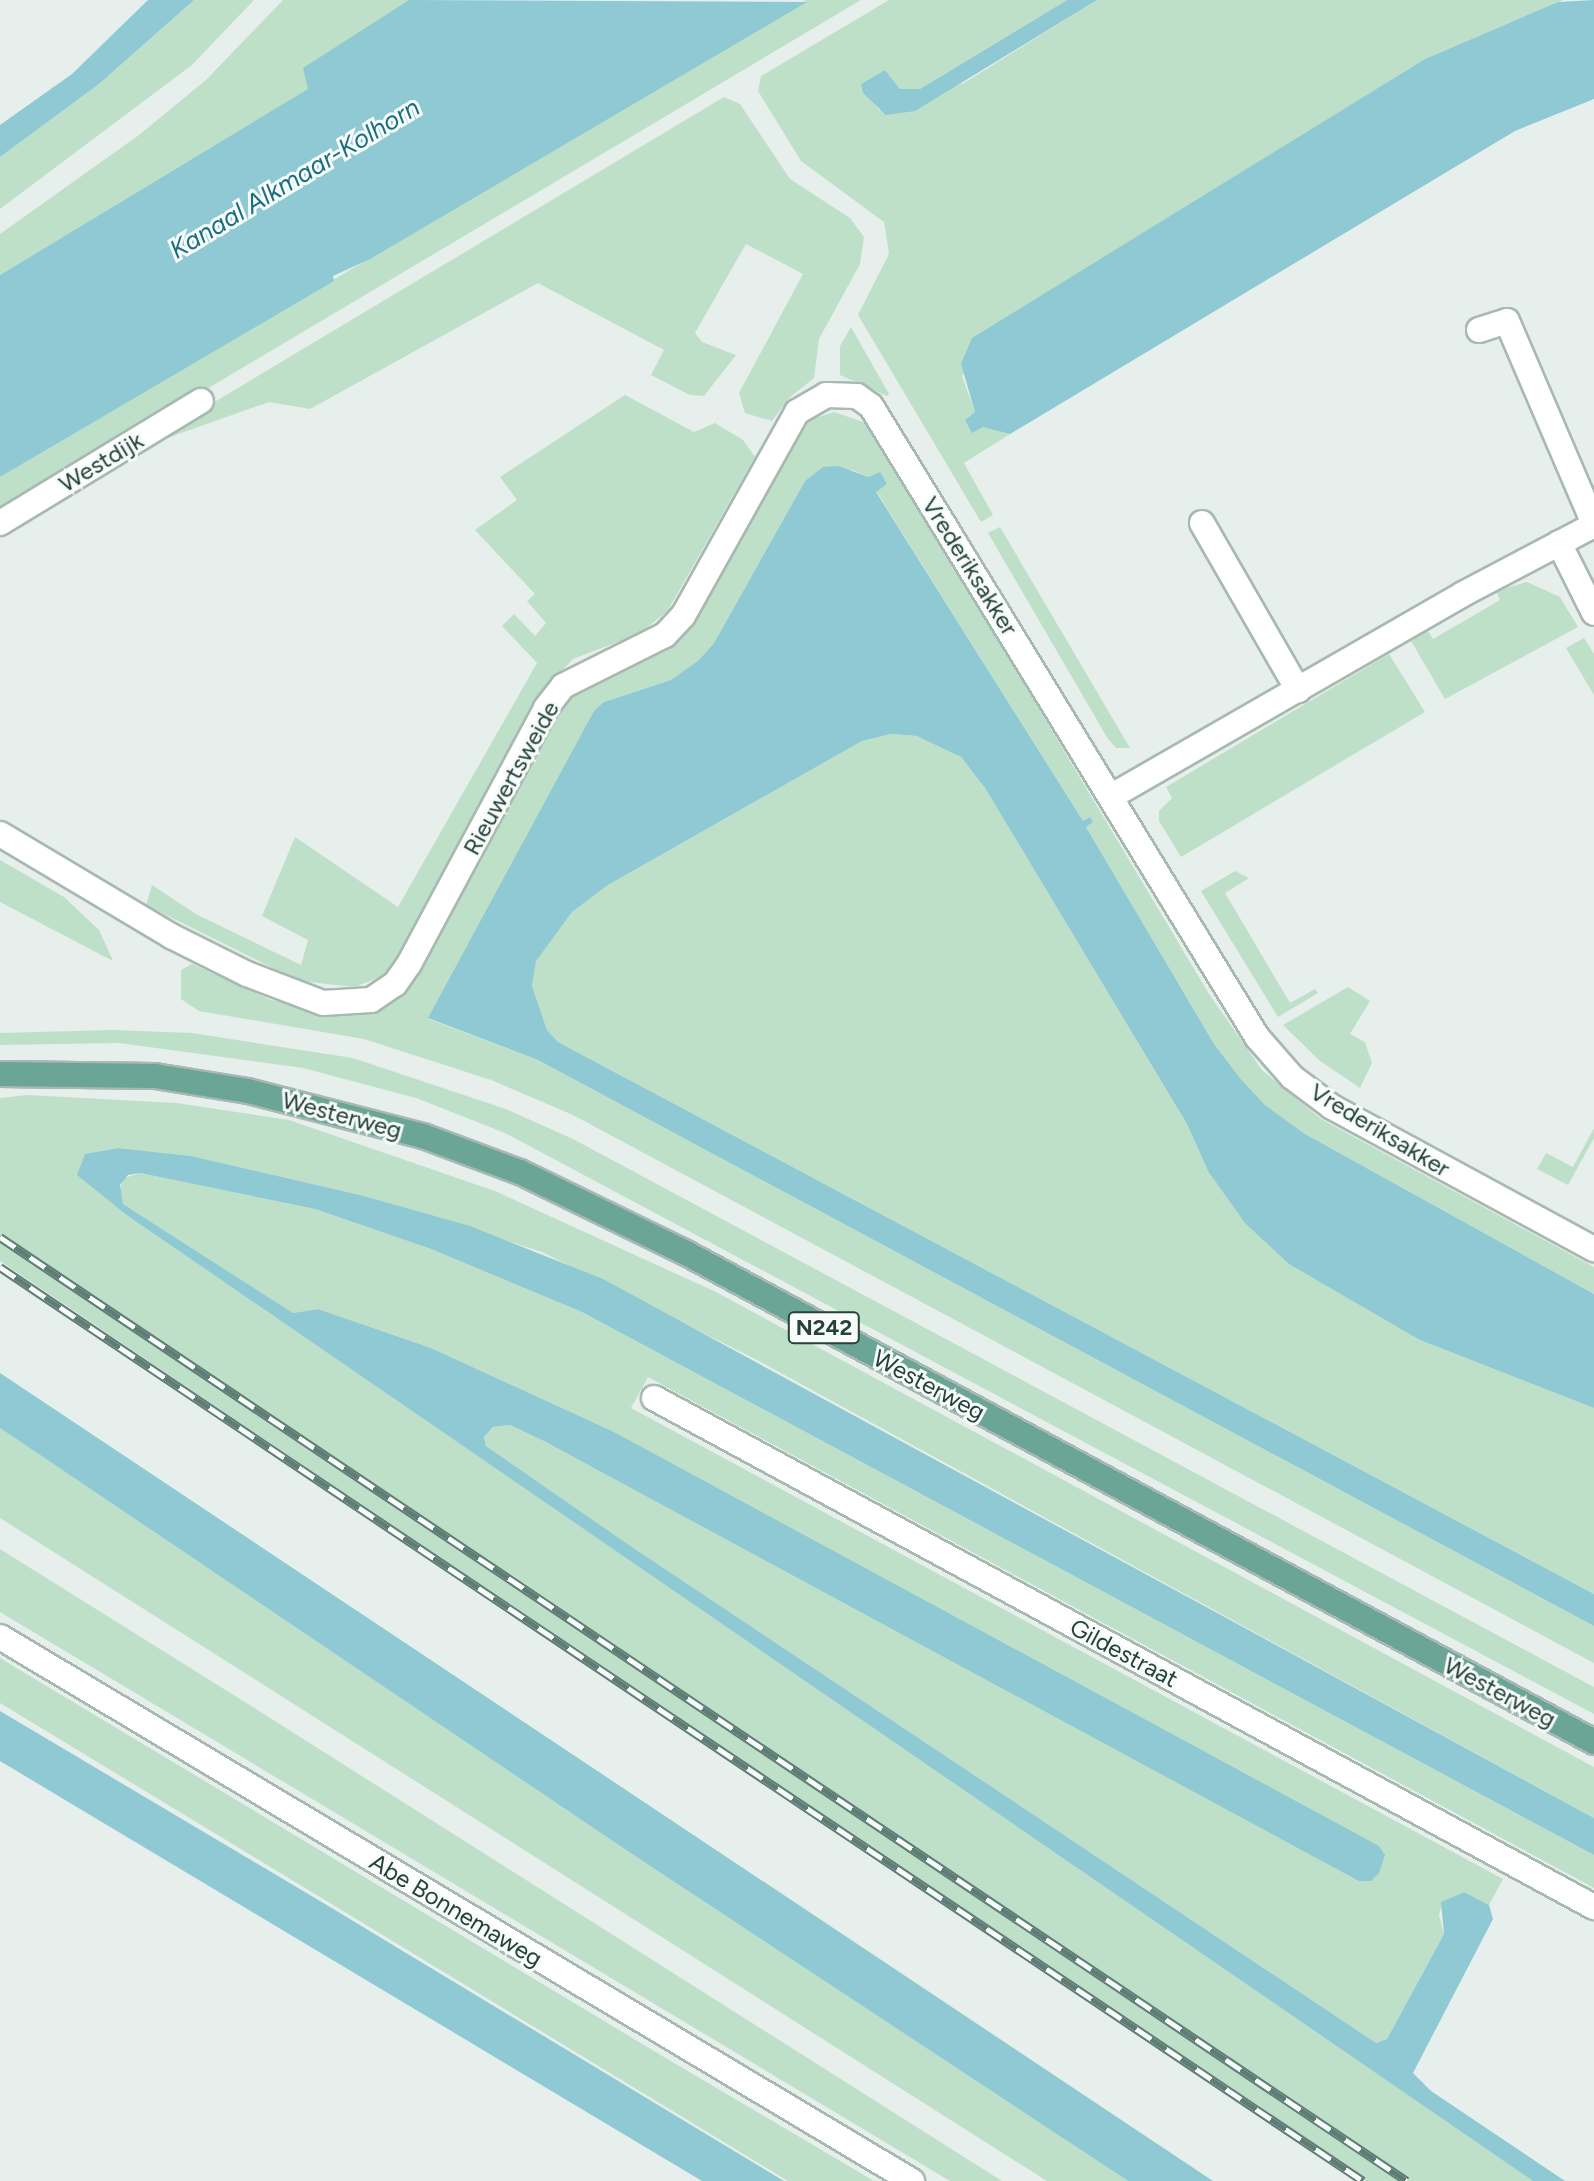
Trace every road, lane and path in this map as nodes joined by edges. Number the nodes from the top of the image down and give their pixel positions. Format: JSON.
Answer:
{"nodes":[{"id":1,"x":1479,"y":330,"type":"dead end"},
{"id":2,"x":201,"y":401,"type":"dead end"},
{"id":3,"x":797,"y":412,"type":"joint"},
{"id":4,"x":0,"y":523,"type":"edge"},
{"id":5,"x":1202,"y":523,"type":"dead end"},
{"id":6,"x":1594,"y":525,"type":"edge"},
{"id":7,"x":1559,"y":543,"type":"junction"},
{"id":8,"x":1594,"y":613,"type":"edge"},
{"id":9,"x":1298,"y":690,"type":"junction"},
{"id":10,"x":1112,"y":796,"type":"junction"},
{"id":11,"x":0,"y":834,"type":"edge"},
{"id":12,"x":0,"y":1074,"type":"edge"},
{"id":13,"x":1594,"y":1249,"type":"edge"},
{"id":14,"x":654,"y":1398,"type":"dead end"},
{"id":15,"x":0,"y":1637,"type":"edge"},
{"id":16,"x":1594,"y":1742,"type":"edge"},
{"id":17,"x":1594,"y":1907,"type":"edge"},
{"id":18,"x":912,"y":2181,"type":"edge"}],
"edges":[{"from":1,"to":6,"type":"street"},
{"from":2,"to":4,"type":"street","name":"Westdijk"},
{"from":3,"to":10,"type":"street","name":"Vrederiksakker"},
{"from":3,"to":11,"type":"street","name":"Rieuwertsweide"},
{"from":5,"to":9,"type":"street"},
{"from":6,"to":7,"type":"street"},
{"from":7,"to":8,"type":"street"},
{"from":7,"to":9,"type":"street"},
{"from":9,"to":10,"type":"street"},
{"from":10,"to":13,"type":"street","name":"Vrederiksakker"},
{"from":12,"to":16,"type":"main road","name":"Westerweg","number":"N242"},
{"from":14,"to":17,"type":"street","name":"Gildestraat"},
{"from":15,"to":18,"type":"street","name":"Abe Bonnemaweg"}]}
